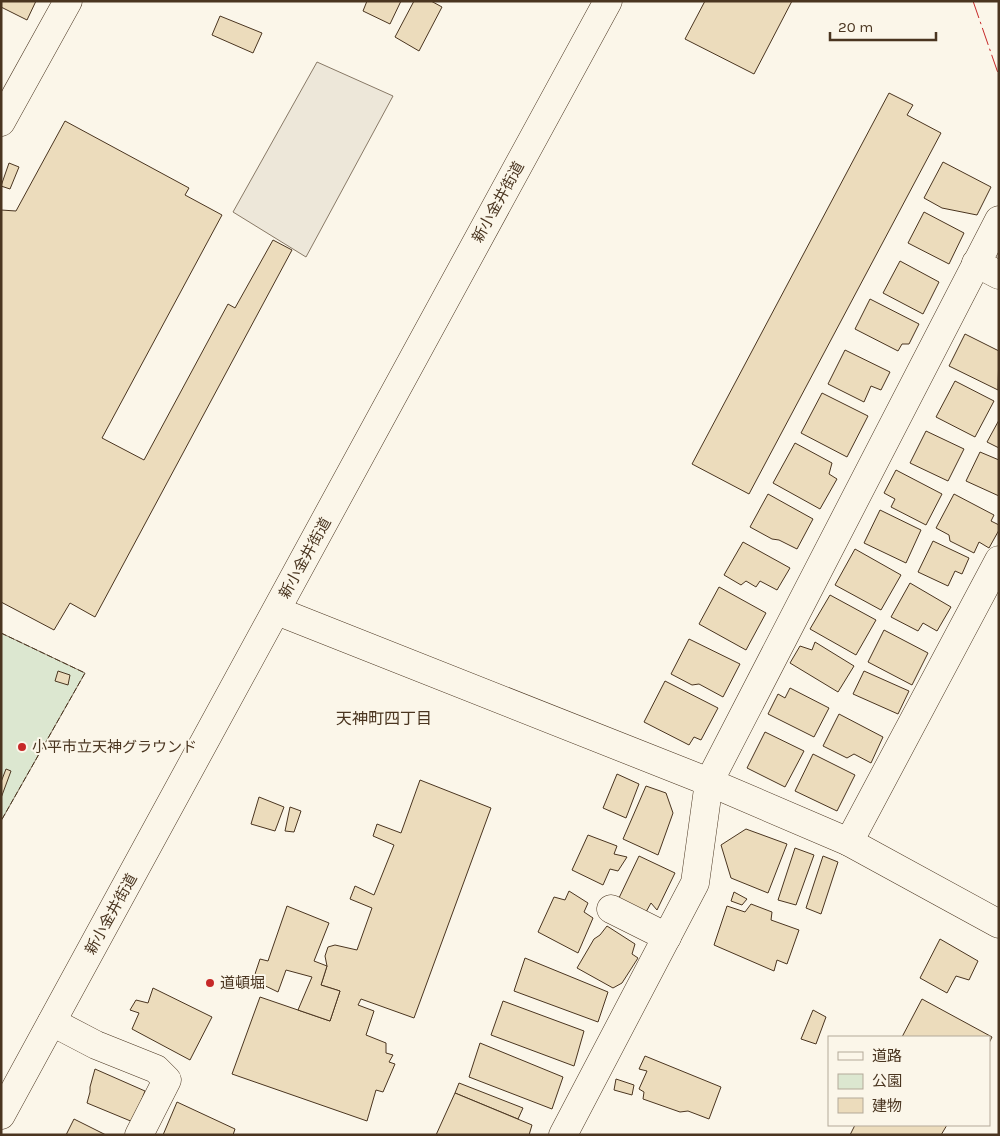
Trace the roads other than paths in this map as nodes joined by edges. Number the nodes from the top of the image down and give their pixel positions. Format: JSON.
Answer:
{"nodes":[{"id":1,"x":68,"y":1,"type":"edge"},
{"id":2,"x":608,"y":1,"type":"edge"},
{"id":3,"x":1,"y":122,"type":"edge"},
{"id":4,"x":999,"y":220,"type":"edge"},
{"id":5,"x":987,"y":269,"type":"edge"},
{"id":6,"x":999,"y":560,"type":"edge"},
{"id":7,"x":277,"y":611,"type":"junction"},
{"id":8,"x":709,"y":782,"type":"junction"},
{"id":9,"x":849,"y":842,"type":"junction"},
{"id":10,"x":611,"y":909,"type":"dead end"},
{"id":11,"x":999,"y":924,"type":"edge"},
{"id":12,"x":667,"y":937,"type":"junction"},
{"id":13,"x":52,"y":1022,"type":"junction"},
{"id":14,"x":1,"y":1115,"type":"edge"},
{"id":15,"x":139,"y":1135,"type":"edge"},
{"id":16,"x":563,"y":1135,"type":"edge"}],
"edges":[{"from":1,"to":3,"type":"street"},
{"from":2,"to":7,"type":"street","name":"新小金井街道"},
{"from":4,"to":5,"type":"street"},
{"from":5,"to":8,"type":"street"},
{"from":6,"to":9,"type":"street"},
{"from":7,"to":8,"type":"street"},
{"from":7,"to":13,"type":"street","name":"新小金井街道"},
{"from":8,"to":9,"type":"street"},
{"from":8,"to":12,"type":"street"},
{"from":9,"to":11,"type":"street"},
{"from":10,"to":12,"type":"street"},
{"from":12,"to":16,"type":"street"},
{"from":13,"to":14,"type":"street","name":"新小金井街道"},
{"from":13,"to":15,"type":"street"}]}
